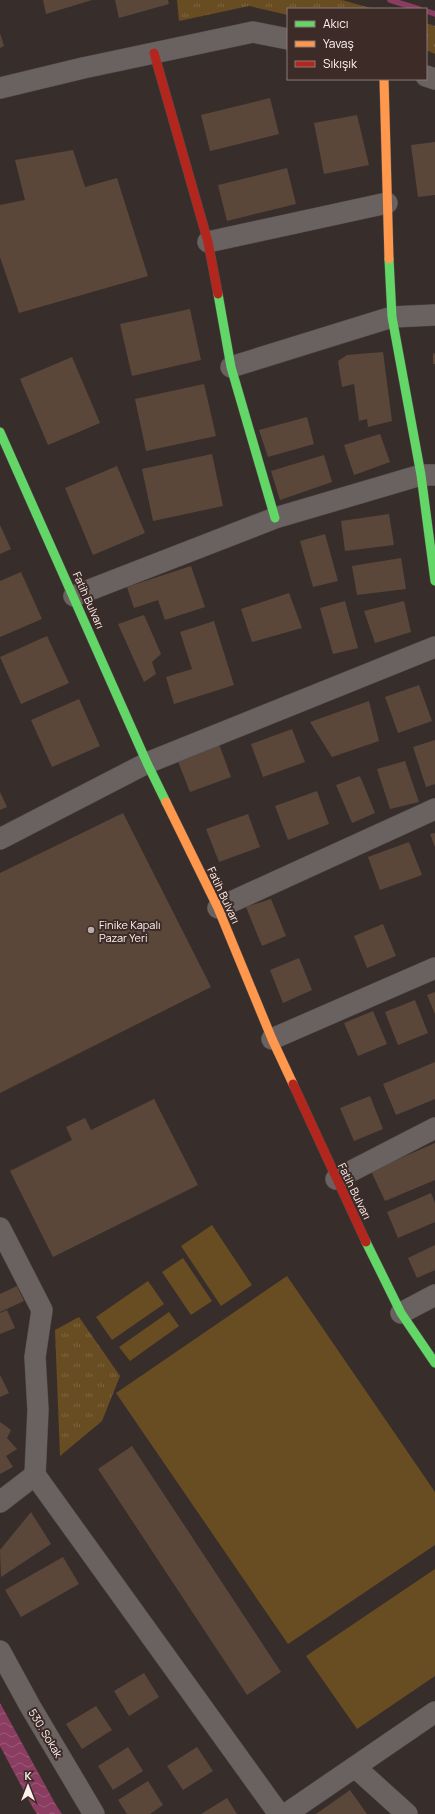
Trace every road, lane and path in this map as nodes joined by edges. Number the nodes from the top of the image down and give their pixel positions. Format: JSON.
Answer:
{"nodes":[{"id":1,"x":287,"y":39,"type":"edge"},
{"id":2,"x":154,"y":53,"type":"junction"},
{"id":3,"x":384,"y":80,"type":"edge"},
{"id":4,"x":0,"y":88,"type":"edge"},
{"id":5,"x":387,"y":203,"type":"junction"},
{"id":6,"x":208,"y":242,"type":"junction"},
{"id":7,"x":435,"y":315,"type":"edge"},
{"id":8,"x":392,"y":317,"type":"junction"},
{"id":9,"x":231,"y":367,"type":"junction"},
{"id":10,"x":0,"y":432,"type":"edge"},
{"id":11,"x":428,"y":475,"type":"edge"},
{"id":12,"x":275,"y":518,"type":"junction"},
{"id":13,"x":435,"y":581,"type":"edge"},
{"id":14,"x":74,"y":596,"type":"junction"},
{"id":15,"x":435,"y":647,"type":"edge"},
{"id":16,"x":147,"y":763,"type":"junction"},
{"id":17,"x":435,"y":809,"type":"edge"},
{"id":18,"x":0,"y":839,"type":"edge"},
{"id":19,"x":218,"y":908,"type":"junction"},
{"id":20,"x":435,"y":968,"type":"edge"},
{"id":21,"x":272,"y":1038,"type":"junction"},
{"id":22,"x":435,"y":1128,"type":"edge"},
{"id":23,"x":336,"y":1179,"type":"junction"},
{"id":24,"x":0,"y":1228,"type":"edge"},
{"id":25,"x":435,"y":1295,"type":"edge"},
{"id":26,"x":401,"y":1313,"type":"junction"},
{"id":27,"x":435,"y":1363,"type":"edge"},
{"id":28,"x":35,"y":1475,"type":"junction"},
{"id":29,"x":0,"y":1502,"type":"edge"},
{"id":30,"x":0,"y":1651,"type":"edge"},
{"id":31,"x":435,"y":1712,"type":"edge"},
{"id":32,"x":355,"y":1767,"type":"junction"},
{"id":33,"x":94,"y":1814,"type":"edge"},
{"id":34,"x":279,"y":1814,"type":"edge"},
{"id":35,"x":286,"y":1814,"type":"edge"},
{"id":36,"x":407,"y":1814,"type":"edge"}],
"edges":[{"from":1,"to":2,"type":"street"},
{"from":2,"to":4,"type":"street"},
{"from":2,"to":6,"type":"street"},
{"from":3,"to":5,"type":"street"},
{"from":5,"to":6,"type":"street"},
{"from":5,"to":8,"type":"street"},
{"from":6,"to":9,"type":"street"},
{"from":7,"to":8,"type":"street"},
{"from":8,"to":9,"type":"street"},
{"from":8,"to":11,"type":"street"},
{"from":9,"to":12,"type":"street"},
{"from":10,"to":14,"type":"street","name":"Fatih Bulvarı"},
{"from":11,"to":12,"type":"street"},
{"from":11,"to":13,"type":"street"},
{"from":12,"to":14,"type":"street"},
{"from":14,"to":16,"type":"street","name":"Fatih Bulvarı"},
{"from":15,"to":16,"type":"street"},
{"from":16,"to":18,"type":"street"},
{"from":16,"to":19,"type":"street","name":"Fatih Bulvarı"},
{"from":17,"to":19,"type":"street"},
{"from":19,"to":21,"type":"street","name":"Fatih Bulvarı"},
{"from":20,"to":21,"type":"street"},
{"from":21,"to":23,"type":"street","name":"Fatih Bulvarı"},
{"from":22,"to":23,"type":"street"},
{"from":23,"to":26,"type":"street","name":"Fatih Bulvarı"},
{"from":24,"to":28,"type":"street"},
{"from":25,"to":26,"type":"street"},
{"from":26,"to":27,"type":"street","name":"Fatih Bulvarı"},
{"from":28,"to":29,"type":"street"},
{"from":28,"to":34,"type":"street"},
{"from":30,"to":33,"type":"street","name":"530. Sokak"},
{"from":31,"to":32,"type":"street"},
{"from":32,"to":35,"type":"street"},
{"from":32,"to":36,"type":"street"}]}
